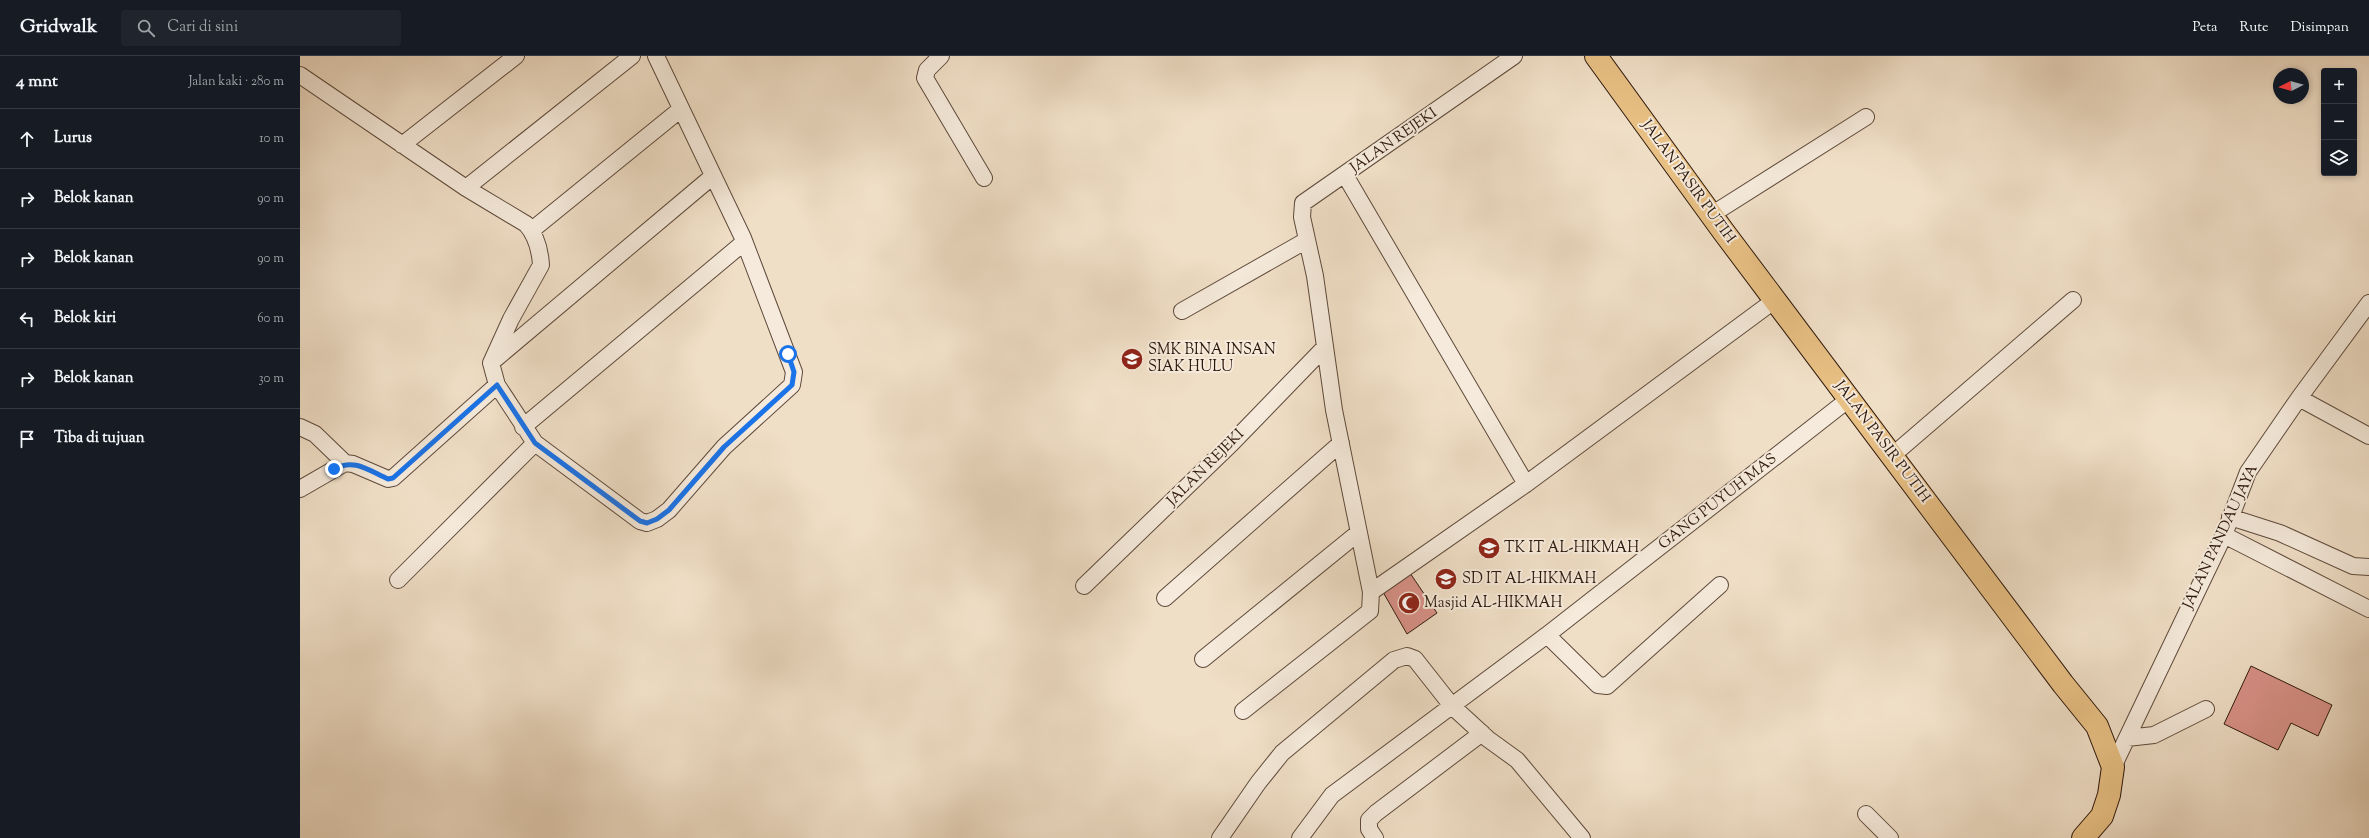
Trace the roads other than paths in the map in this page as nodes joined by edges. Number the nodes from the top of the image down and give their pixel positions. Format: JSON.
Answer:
{"nodes":[{"id":1,"x":516,"y":56,"type":"edge"},
{"id":2,"x":632,"y":56,"type":"edge"},
{"id":3,"x":656,"y":56,"type":"edge"},
{"id":4,"x":941,"y":56,"type":"edge"},
{"id":5,"x":1514,"y":56,"type":"edge"},
{"id":6,"x":1596,"y":56,"type":"edge"},
{"id":7,"x":300,"y":75,"type":"edge"},
{"id":8,"x":681,"y":108,"type":"junction"},
{"id":9,"x":1866,"y":117,"type":"dead end"},
{"id":10,"x":402,"y":145,"type":"junction"},
{"id":11,"x":1345,"y":175,"type":"junction"},
{"id":12,"x":713,"y":176,"type":"junction"},
{"id":13,"x":984,"y":178,"type":"dead end"},
{"id":14,"x":466,"y":188,"type":"junction"},
{"id":15,"x":1712,"y":215,"type":"junction"},
{"id":16,"x":532,"y":230,"type":"junction"},
{"id":17,"x":743,"y":238,"type":"junction"},
{"id":18,"x":1307,"y":240,"type":"junction"},
{"id":19,"x":1775,"y":300,"type":"junction"},
{"id":20,"x":2073,"y":300,"type":"dead end"},
{"id":21,"x":2369,"y":303,"type":"edge"},
{"id":22,"x":1182,"y":311,"type":"dead end"},
{"id":23,"x":1325,"y":347,"type":"junction"},
{"id":24,"x":491,"y":363,"type":"junction"},
{"id":25,"x":497,"y":385,"type":"junction"},
{"id":26,"x":2299,"y":398,"type":"junction"},
{"id":27,"x":1849,"y":399,"type":"junction"},
{"id":28,"x":300,"y":427,"type":"edge"},
{"id":29,"x":523,"y":428,"type":"junction"},
{"id":30,"x":2369,"y":436,"type":"edge"},
{"id":31,"x":535,"y":443,"type":"junction"},
{"id":32,"x":1341,"y":444,"type":"junction"},
{"id":33,"x":1893,"y":455,"type":"junction"},
{"id":34,"x":345,"y":463,"type":"junction"},
{"id":35,"x":1526,"y":484,"type":"junction"},
{"id":36,"x":300,"y":489,"type":"edge"},
{"id":37,"x":2230,"y":517,"type":"junction"},
{"id":38,"x":1358,"y":533,"type":"junction"},
{"id":39,"x":2224,"y":535,"type":"junction"},
{"id":40,"x":2369,"y":567,"type":"edge"},
{"id":41,"x":398,"y":580,"type":"dead end"},
{"id":42,"x":1720,"y":585,"type":"dead end"},
{"id":43,"x":1084,"y":586,"type":"dead end"},
{"id":44,"x":1371,"y":592,"type":"junction"},
{"id":45,"x":1165,"y":598,"type":"dead end"},
{"id":46,"x":2369,"y":609,"type":"edge"},
{"id":47,"x":1547,"y":635,"type":"junction"},
{"id":48,"x":1203,"y":659,"type":"dead end"},
{"id":49,"x":1452,"y":706,"type":"junction"},
{"id":50,"x":2206,"y":709,"type":"dead end"},
{"id":51,"x":1243,"y":711,"type":"dead end"},
{"id":52,"x":1482,"y":733,"type":"junction"},
{"id":53,"x":2127,"y":738,"type":"junction"},
{"id":54,"x":2113,"y":767,"type":"junction"},
{"id":55,"x":1866,"y":814,"type":"dead end"},
{"id":56,"x":1220,"y":838,"type":"edge"},
{"id":57,"x":1300,"y":838,"type":"edge"},
{"id":58,"x":1375,"y":838,"type":"edge"},
{"id":59,"x":1582,"y":838,"type":"edge"},
{"id":60,"x":1890,"y":838,"type":"edge"},
{"id":61,"x":2083,"y":838,"type":"edge"}],
"edges":[{"from":1,"to":10,"type":"street"},
{"from":2,"to":14,"type":"street"},
{"from":3,"to":8,"type":"street"},
{"from":4,"to":13,"type":"street"},
{"from":5,"to":11,"type":"street","name":"JALAN REJEKI"},
{"from":6,"to":15,"type":"highway","name":"JALAN PASIR PUTIH"},
{"from":7,"to":10,"type":"street"},
{"from":8,"to":12,"type":"street"},
{"from":8,"to":16,"type":"street"},
{"from":9,"to":15,"type":"street"},
{"from":10,"to":14,"type":"street"},
{"from":11,"to":18,"type":"street","name":"JALAN REJEKI"},
{"from":11,"to":35,"type":"street"},
{"from":12,"to":17,"type":"street"},
{"from":12,"to":24,"type":"street"},
{"from":14,"to":16,"type":"street"},
{"from":15,"to":19,"type":"highway","name":"JALAN PASIR PUTIH"},
{"from":16,"to":24,"type":"street"},
{"from":17,"to":29,"type":"street"},
{"from":17,"to":31,"type":"street"},
{"from":18,"to":22,"type":"street"},
{"from":18,"to":23,"type":"street","name":"JALAN REJEKI"},
{"from":19,"to":27,"type":"highway","name":"JALAN PASIR PUTIH"},
{"from":19,"to":35,"type":"street"},
{"from":20,"to":33,"type":"street"},
{"from":21,"to":26,"type":"street","name":"JALAN PANDAU JAYA"},
{"from":23,"to":32,"type":"street","name":"JALAN REJEKI"},
{"from":23,"to":43,"type":"street","name":"JALAN REJEKI"},
{"from":24,"to":25,"type":"street"},
{"from":25,"to":29,"type":"street"},
{"from":25,"to":34,"type":"street"},
{"from":26,"to":30,"type":"street"},
{"from":26,"to":37,"type":"street","name":"JALAN PANDAU JAYA"},
{"from":27,"to":33,"type":"highway","name":"JALAN PASIR PUTIH"},
{"from":27,"to":47,"type":"street","name":"GANG PUYUH MAS"},
{"from":28,"to":34,"type":"street"},
{"from":29,"to":31,"type":"street"},
{"from":31,"to":41,"type":"street"},
{"from":32,"to":38,"type":"street","name":"JALAN REJEKI"},
{"from":32,"to":45,"type":"street"},
{"from":33,"to":54,"type":"highway","name":"JALAN PASIR PUTIH"},
{"from":34,"to":36,"type":"street"},
{"from":35,"to":44,"type":"street"},
{"from":37,"to":39,"type":"street","name":"JALAN PANDAU JAYA"},
{"from":37,"to":40,"type":"street"},
{"from":38,"to":44,"type":"street","name":"JALAN REJEKI"},
{"from":38,"to":48,"type":"street"},
{"from":39,"to":46,"type":"street"},
{"from":39,"to":53,"type":"street","name":"JALAN PANDAU JAYA"},
{"from":42,"to":47,"type":"street"},
{"from":44,"to":51,"type":"street","name":"JALAN REJEKI"},
{"from":47,"to":49,"type":"street","name":"GANG PUYUH MAS"},
{"from":49,"to":52,"type":"street"},
{"from":49,"to":56,"type":"street"},
{"from":49,"to":57,"type":"street","name":"GANG PUYUH MAS"},
{"from":50,"to":53,"type":"street"},
{"from":52,"to":58,"type":"street"},
{"from":52,"to":59,"type":"street"},
{"from":53,"to":54,"type":"street","name":"JALAN PANDAU JAYA"},
{"from":54,"to":61,"type":"highway","name":"JALAN PASIR PUTIH"},
{"from":55,"to":60,"type":"street"}]}
